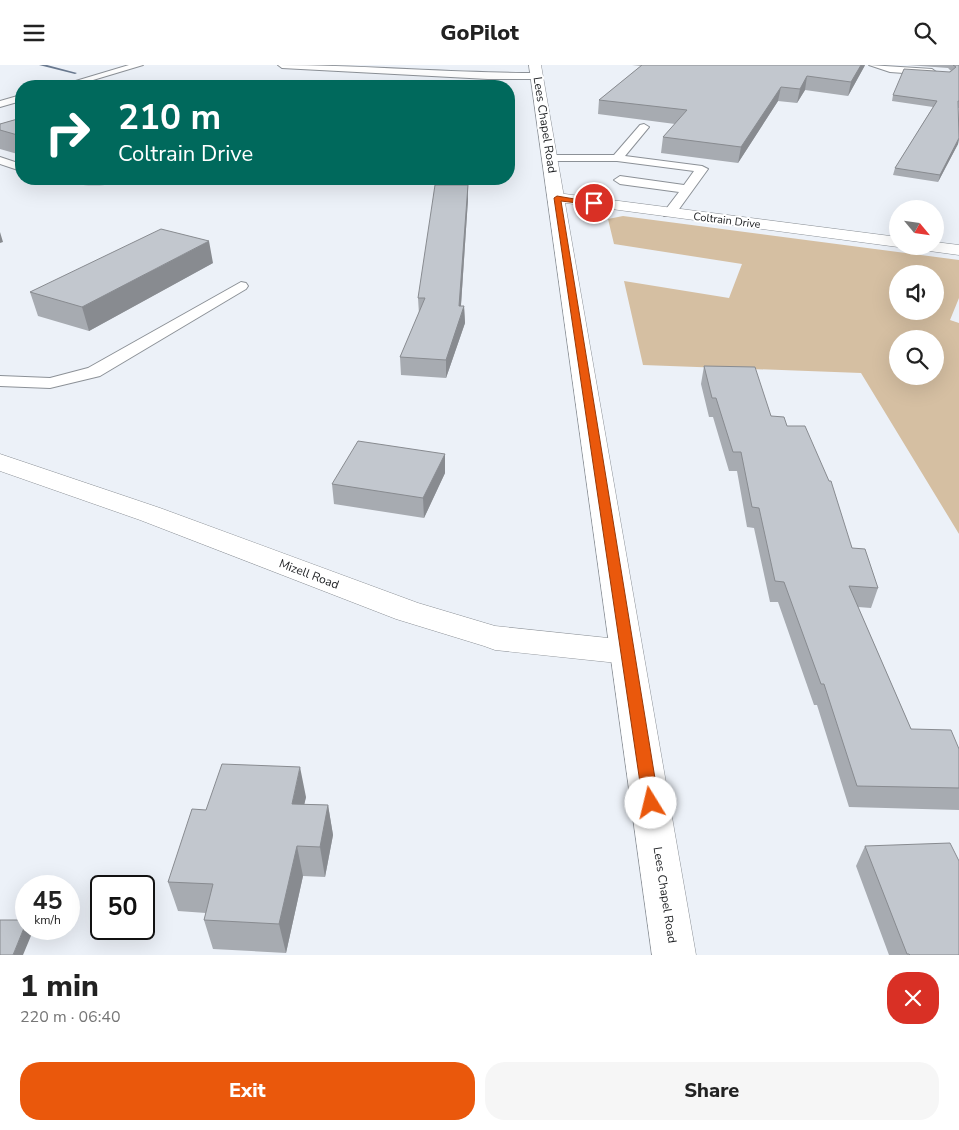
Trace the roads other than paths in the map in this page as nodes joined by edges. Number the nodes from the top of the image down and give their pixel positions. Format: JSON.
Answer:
{"nodes":[{"id":1,"x":138,"y":65,"type":"edge"},
{"id":2,"x":282,"y":65,"type":"edge"},
{"id":3,"x":872,"y":65,"type":"edge"},
{"id":4,"x":536,"y":70,"type":"edge"},
{"id":5,"x":940,"y":73,"type":"edge"},
{"id":6,"x":446,"y":74,"type":"junction"},
{"id":7,"x":85,"y":80,"type":"edge"},
{"id":8,"x":450,"y":80,"type":"edge"},
{"id":9,"x":15,"y":100,"type":"edge"},
{"id":10,"x":0,"y":104,"type":"edge"},
{"id":11,"x":644,"y":127,"type":"edge"},
{"id":12,"x":550,"y":158,"type":"junction"},
{"id":13,"x":617,"y":158,"type":"junction"},
{"id":14,"x":0,"y":160,"type":"edge"},
{"id":15,"x":15,"y":166,"type":"edge"},
{"id":16,"x":620,"y":180,"type":"dead end"},
{"id":17,"x":686,"y":189,"type":"junction"},
{"id":18,"x":557,"y":198,"type":"junction"},
{"id":19,"x":669,"y":213,"type":"junction"},
{"id":20,"x":889,"y":241,"type":"edge"},
{"id":21,"x":944,"y":248,"type":"edge"},
{"id":22,"x":959,"y":250,"type":"edge"},
{"id":23,"x":241,"y":286,"type":"dead end"},
{"id":24,"x":0,"y":381,"type":"edge"},
{"id":25,"x":0,"y":462,"type":"edge"},
{"id":26,"x":627,"y":652,"type":"junction"},
{"id":27,"x":674,"y":955,"type":"edge"}],
"edges":[{"from":1,"to":7,"type":"lane"},
{"from":2,"to":6,"type":"lane"},
{"from":3,"to":5,"type":"lane"},
{"from":4,"to":6,"type":"lane"},
{"from":4,"to":12,"type":"main road","name":"Lees Chapel Road"},
{"from":6,"to":8,"type":"lane"},
{"from":9,"to":10,"type":"lane"},
{"from":11,"to":13,"type":"lane"},
{"from":12,"to":13,"type":"lane"},
{"from":12,"to":18,"type":"main road","name":"Lees Chapel Road"},
{"from":13,"to":17,"type":"lane"},
{"from":14,"to":15,"type":"lane"},
{"from":16,"to":17,"type":"lane"},
{"from":17,"to":19,"type":"lane"},
{"from":18,"to":19,"type":"main road","name":"Coltrain Drive"},
{"from":18,"to":26,"type":"main road","name":"Lees Chapel Road"},
{"from":19,"to":20,"type":"main road","name":"Coltrain Drive"},
{"from":21,"to":22,"type":"main road"},
{"from":23,"to":24,"type":"lane"},
{"from":25,"to":26,"type":"main road","name":"Mizell Road"},
{"from":26,"to":27,"type":"main road","name":"Lees Chapel Road"}]}
